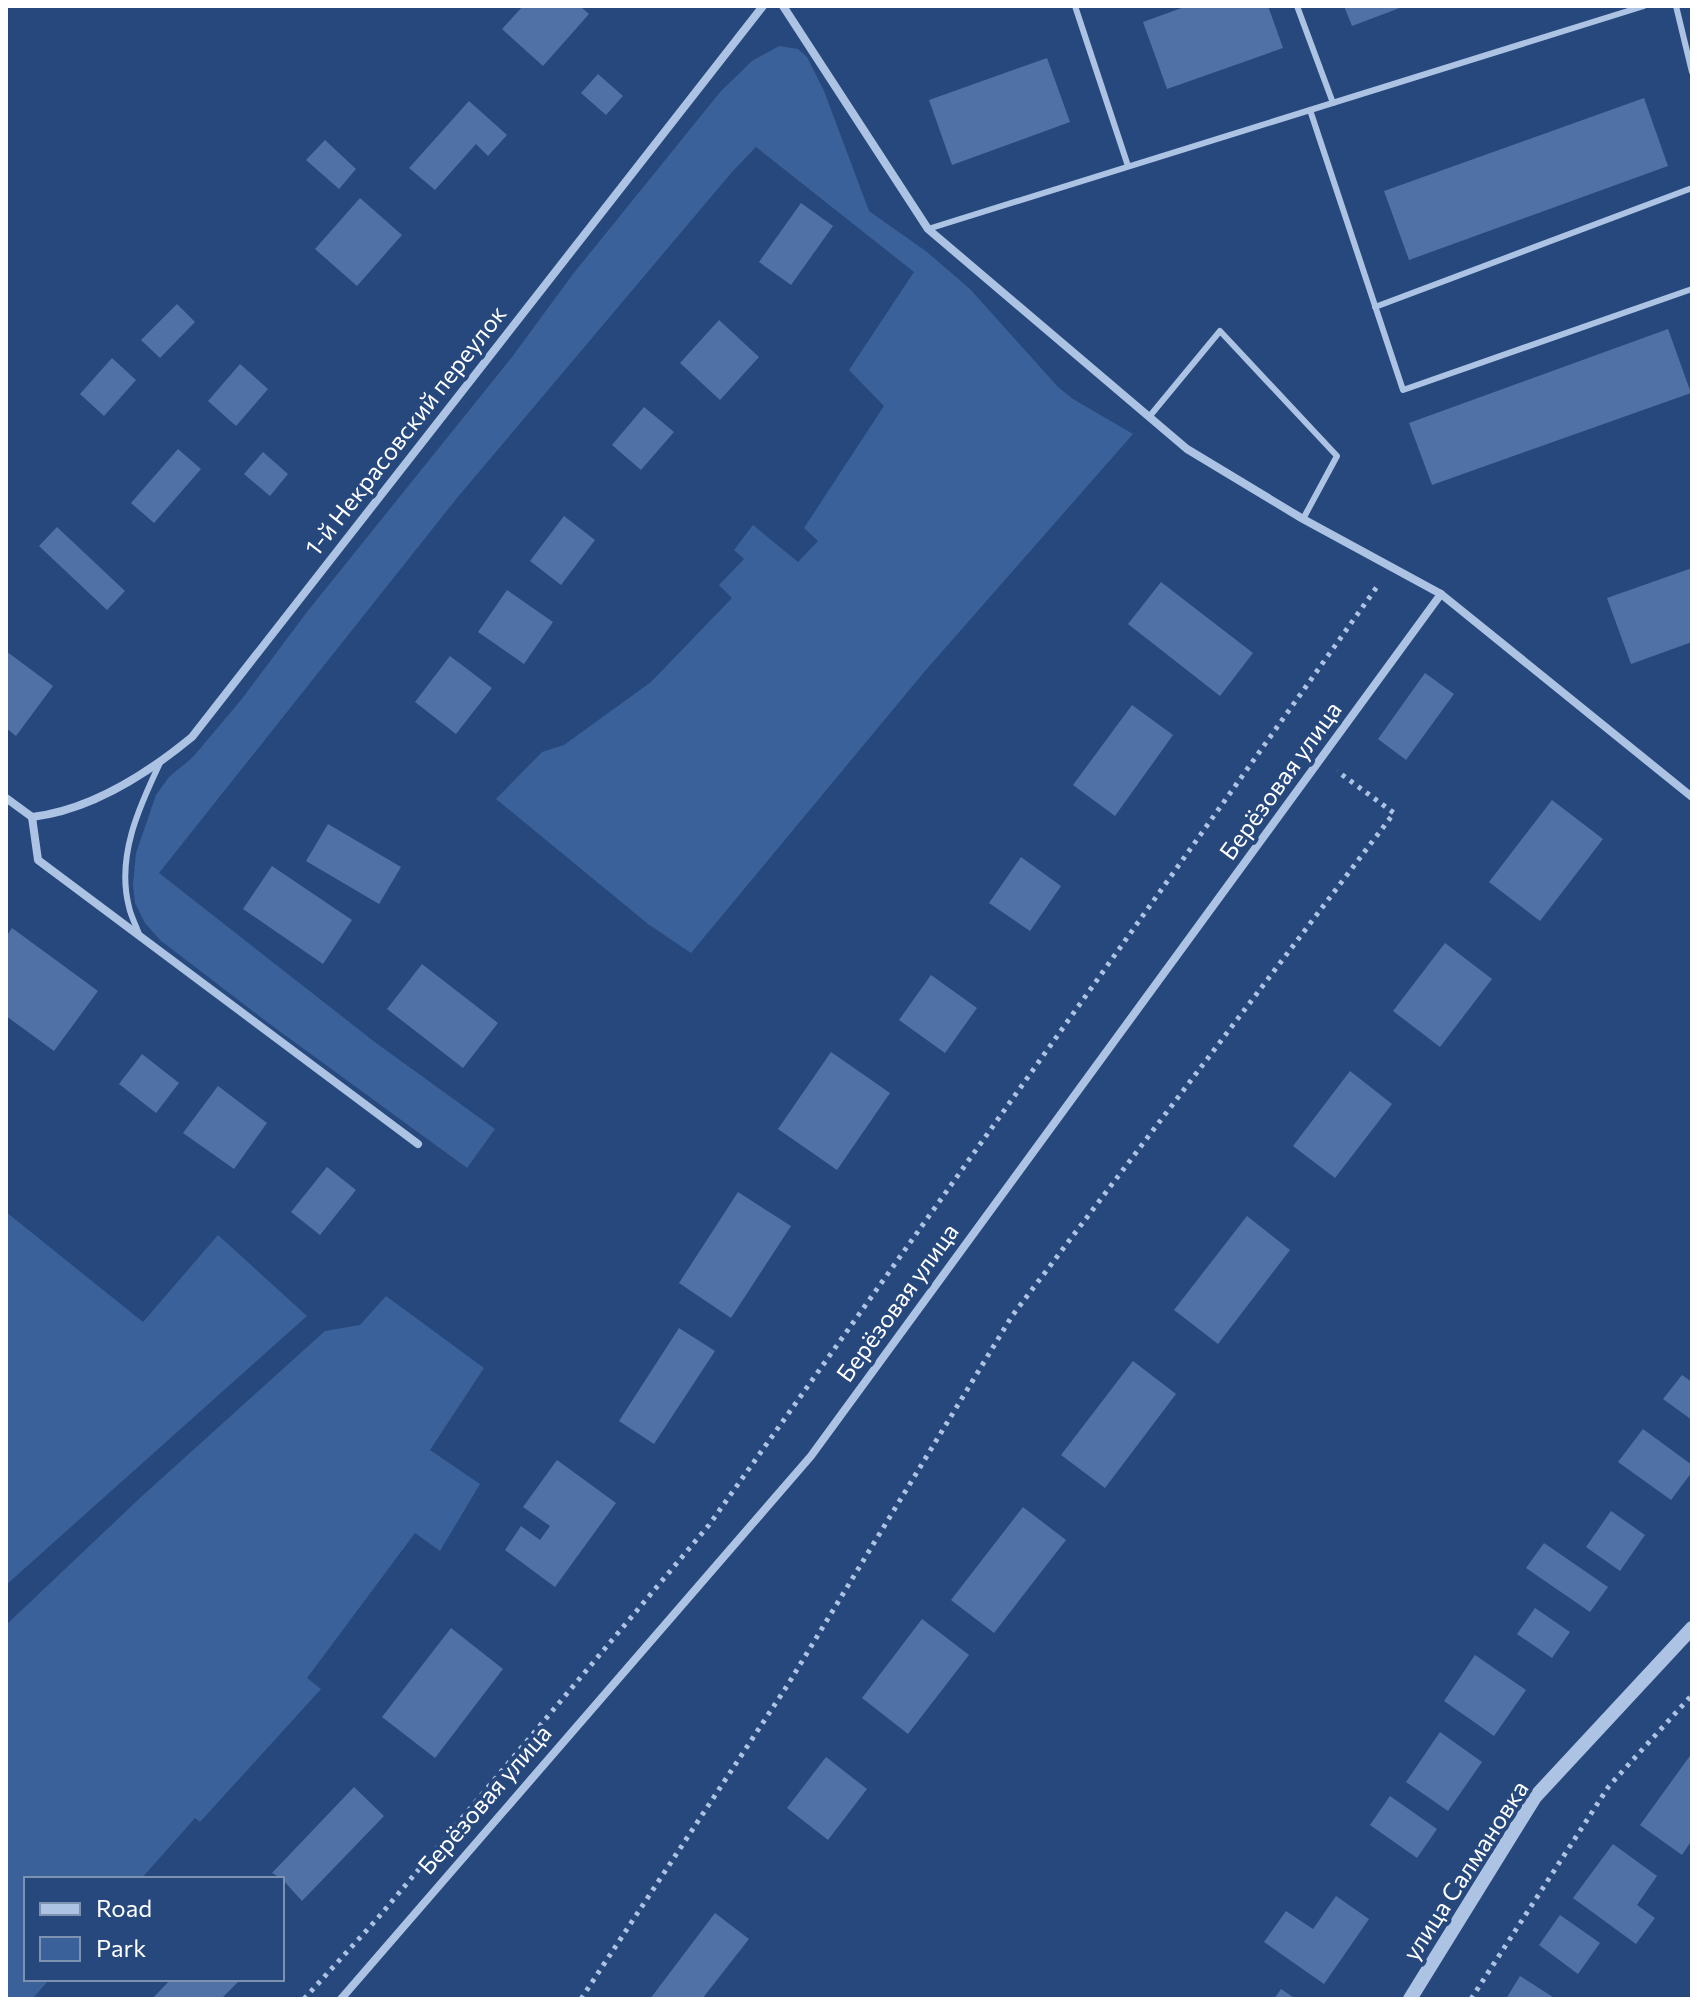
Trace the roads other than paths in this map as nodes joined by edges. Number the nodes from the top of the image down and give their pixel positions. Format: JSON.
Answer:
{"nodes":[{"id":1,"x":763,"y":6,"type":"edge"},
{"id":2,"x":783,"y":6,"type":"edge"},
{"id":3,"x":1075,"y":6,"type":"edge"},
{"id":4,"x":1297,"y":6,"type":"edge"},
{"id":5,"x":1644,"y":6,"type":"edge"},
{"id":6,"x":1676,"y":6,"type":"edge"},
{"id":7,"x":1692,"y":72,"type":"edge"},
{"id":8,"x":1333,"y":103,"type":"junction"},
{"id":9,"x":1310,"y":110,"type":"junction"},
{"id":10,"x":1128,"y":166,"type":"junction"},
{"id":11,"x":1692,"y":188,"type":"edge"},
{"id":12,"x":928,"y":229,"type":"junction"},
{"id":13,"x":1692,"y":289,"type":"edge"},
{"id":14,"x":1375,"y":307,"type":"junction"},
{"id":15,"x":1149,"y":417,"type":"junction"},
{"id":16,"x":1303,"y":519,"type":"junction"},
{"id":17,"x":1441,"y":594,"type":"junction"},
{"id":18,"x":160,"y":763,"type":"junction"},
{"id":19,"x":1692,"y":797,"type":"edge"},
{"id":20,"x":6,"y":798,"type":"edge"},
{"id":21,"x":32,"y":817,"type":"junction"},
{"id":22,"x":142,"y":940,"type":"junction"},
{"id":23,"x":418,"y":1144,"type":"dead end"},
{"id":24,"x":1692,"y":1628,"type":"edge"},
{"id":25,"x":341,"y":1999,"type":"edge"},
{"id":26,"x":1410,"y":1999,"type":"edge"}],
"edges":[{"from":1,"to":18,"type":"street","name":"1-й Некрасовский переулок"},
{"from":2,"to":12,"type":"street"},
{"from":3,"to":10,"type":"lane"},
{"from":4,"to":8,"type":"lane"},
{"from":5,"to":8,"type":"lane"},
{"from":6,"to":7,"type":"lane"},
{"from":8,"to":9,"type":"lane"},
{"from":9,"to":10,"type":"lane"},
{"from":9,"to":14,"type":"lane"},
{"from":10,"to":12,"type":"lane"},
{"from":11,"to":14,"type":"lane"},
{"from":12,"to":15,"type":"street"},
{"from":13,"to":14,"type":"lane"},
{"from":15,"to":16,"type":"street"},
{"from":15,"to":16,"type":"lane"},
{"from":16,"to":17,"type":"street"},
{"from":17,"to":19,"type":"street"},
{"from":17,"to":25,"type":"street","name":"Берёзовая улица"},
{"from":18,"to":21,"type":"street","name":"1-й Некрасовский переулок"},
{"from":18,"to":22,"type":"lane"},
{"from":20,"to":21,"type":"street"},
{"from":21,"to":22,"type":"street"},
{"from":22,"to":23,"type":"street"},
{"from":24,"to":26,"type":"street","name":"улица Салмановка"}]}
